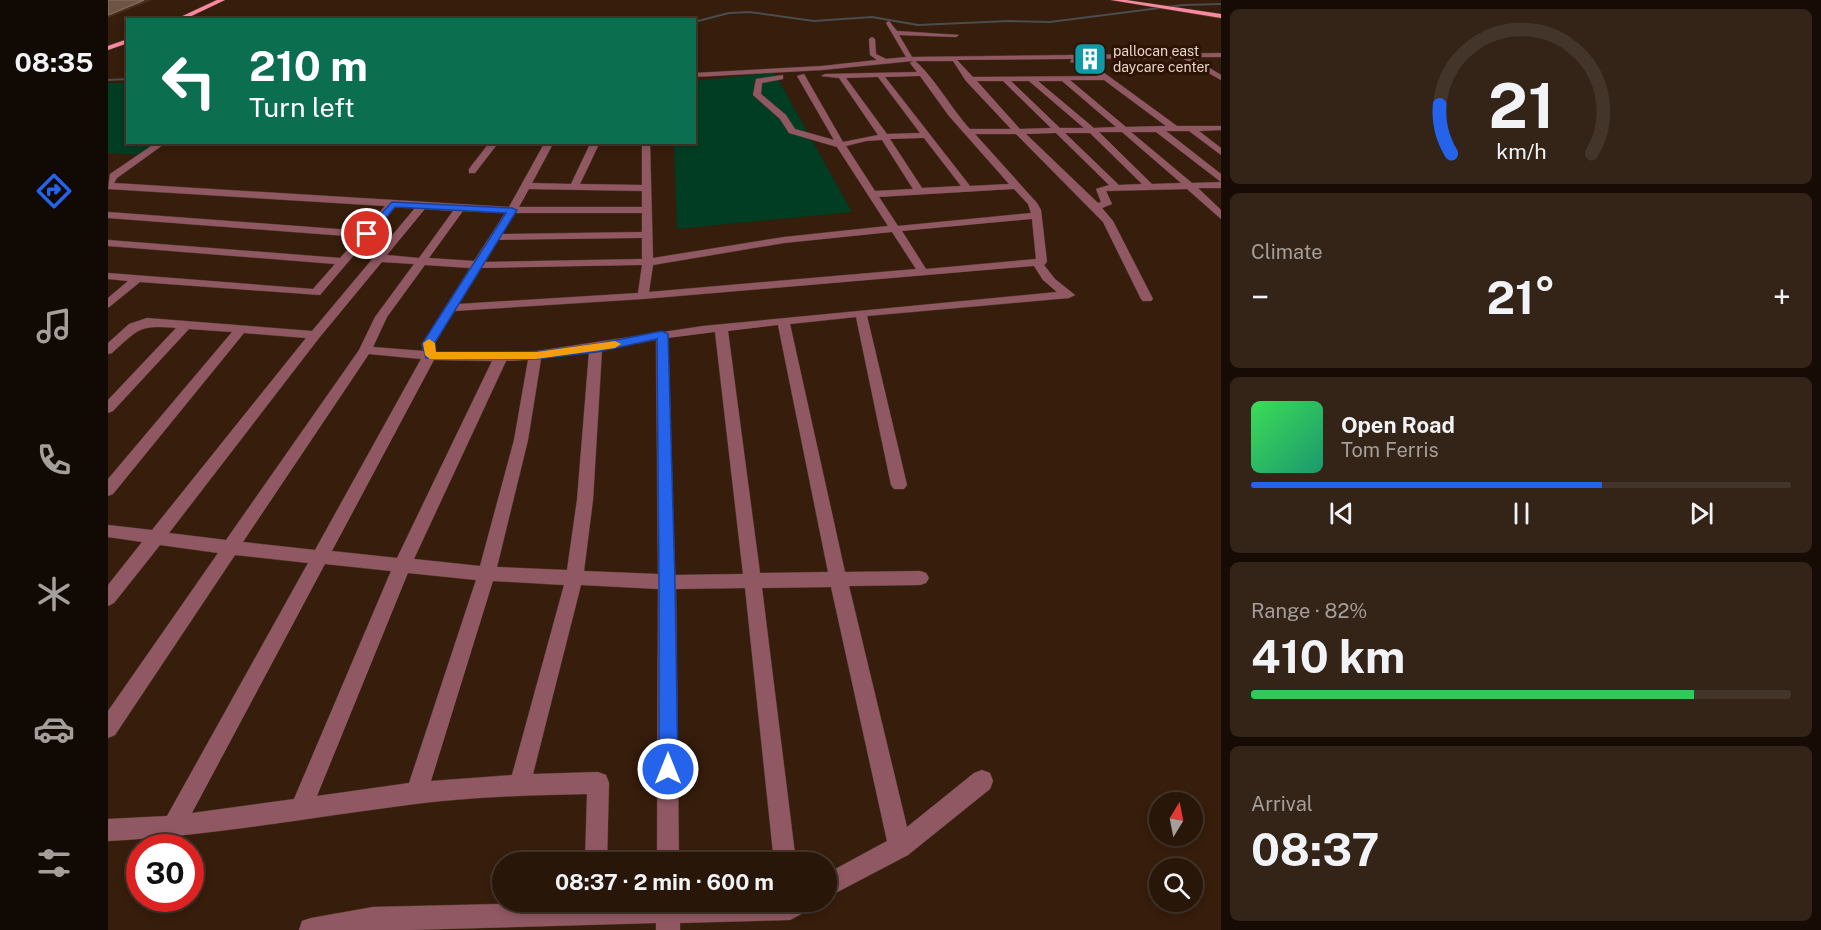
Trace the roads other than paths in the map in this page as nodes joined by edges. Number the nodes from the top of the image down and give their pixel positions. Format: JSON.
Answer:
{"nodes":[{"id":1,"x":222,"y":0,"type":"edge"},
{"id":2,"x":1114,"y":0,"type":"edge"},
{"id":3,"x":1221,"y":16,"type":"edge"},
{"id":4,"x":182,"y":18,"type":"edge"},
{"id":5,"x":889,"y":23,"type":"dead end"},
{"id":6,"x":896,"y":33,"type":"junction"},
{"id":7,"x":940,"y":34,"type":"junction"},
{"id":8,"x":956,"y":35,"type":"dead end"},
{"id":9,"x":872,"y":39,"type":"dead end"},
{"id":10,"x":126,"y":42,"type":"edge"},
{"id":11,"x":945,"y":42,"type":"dead end"},
{"id":12,"x":108,"y":48,"type":"edge"},
{"id":13,"x":1221,"y":55,"type":"edge"},
{"id":14,"x":1184,"y":56,"type":"junction"},
{"id":15,"x":884,"y":61,"type":"junction"},
{"id":16,"x":912,"y":61,"type":"junction"},
{"id":17,"x":924,"y":74,"type":"junction"},
{"id":18,"x":696,"y":75,"type":"edge"},
{"id":19,"x":880,"y":75,"type":"junction"},
{"id":20,"x":801,"y":76,"type":"junction"},
{"id":21,"x":841,"y":76,"type":"junction"},
{"id":22,"x":1031,"y":78,"type":"junction"},
{"id":23,"x":1063,"y":78,"type":"junction"},
{"id":24,"x":1105,"y":78,"type":"junction"},
{"id":25,"x":1221,"y":78,"type":"edge"},
{"id":26,"x":969,"y":79,"type":"junction"},
{"id":27,"x":1005,"y":79,"type":"junction"},
{"id":28,"x":1190,"y":128,"type":"junction"},
{"id":29,"x":1221,"y":128,"type":"edge"},
{"id":30,"x":1126,"y":129,"type":"junction"},
{"id":31,"x":1158,"y":129,"type":"junction"},
{"id":32,"x":1175,"y":129,"type":"junction"},
{"id":33,"x":1058,"y":130,"type":"junction"},
{"id":34,"x":1092,"y":130,"type":"junction"},
{"id":35,"x":1018,"y":131,"type":"junction"},
{"id":36,"x":969,"y":132,"type":"junction"},
{"id":37,"x":925,"y":135,"type":"junction"},
{"id":38,"x":883,"y":136,"type":"junction"},
{"id":39,"x":160,"y":144,"type":"edge"},
{"id":40,"x":493,"y":144,"type":"edge"},
{"id":41,"x":549,"y":144,"type":"edge"},
{"id":42,"x":595,"y":144,"type":"edge"},
{"id":43,"x":646,"y":144,"type":"edge"},
{"id":44,"x":841,"y":145,"type":"junction"},
{"id":45,"x":1221,"y":152,"type":"edge"},
{"id":46,"x":108,"y":166,"type":"edge"},
{"id":47,"x":125,"y":167,"type":"junction"},
{"id":48,"x":472,"y":171,"type":"dead end"},
{"id":49,"x":1221,"y":179,"type":"edge"},
{"id":50,"x":108,"y":185,"type":"edge"},
{"id":51,"x":1221,"y":185,"type":"edge"},
{"id":52,"x":524,"y":186,"type":"junction"},
{"id":53,"x":1018,"y":186,"type":"junction"},
{"id":54,"x":1149,"y":186,"type":"junction"},
{"id":55,"x":1191,"y":186,"type":"junction"},
{"id":56,"x":574,"y":187,"type":"junction"},
{"id":57,"x":1116,"y":187,"type":"junction"},
{"id":58,"x":646,"y":188,"type":"junction"},
{"id":59,"x":968,"y":189,"type":"junction"},
{"id":60,"x":920,"y":193,"type":"junction"},
{"id":61,"x":873,"y":194,"type":"junction"},
{"id":62,"x":392,"y":204,"type":"junction"},
{"id":63,"x":422,"y":207,"type":"junction"},
{"id":64,"x":1096,"y":207,"type":"junction"},
{"id":65,"x":460,"y":208,"type":"junction"},
{"id":66,"x":512,"y":210,"type":"junction"},
{"id":67,"x":646,"y":210,"type":"junction"},
{"id":68,"x":108,"y":215,"type":"edge"},
{"id":69,"x":1035,"y":216,"type":"junction"},
{"id":70,"x":1221,"y":216,"type":"edge"},
{"id":71,"x":897,"y":230,"type":"junction"},
{"id":72,"x":367,"y":234,"type":"junction"},
{"id":73,"x":646,"y":236,"type":"junction"},
{"id":74,"x":495,"y":237,"type":"junction"},
{"id":75,"x":108,"y":243,"type":"edge"},
{"id":76,"x":378,"y":258,"type":"junction"},
{"id":77,"x":343,"y":261,"type":"junction"},
{"id":78,"x":423,"y":261,"type":"junction"},
{"id":79,"x":648,"y":261,"type":"junction"},
{"id":80,"x":1038,"y":264,"type":"junction"},
{"id":81,"x":478,"y":266,"type":"junction"},
{"id":82,"x":923,"y":272,"type":"junction"},
{"id":83,"x":108,"y":276,"type":"edge"},
{"id":84,"x":138,"y":278,"type":"junction"},
{"id":85,"x":643,"y":296,"type":"junction"},
{"id":86,"x":1147,"y":299,"type":"dead end"},
{"id":87,"x":108,"y":304,"type":"edge"},
{"id":88,"x":452,"y":309,"type":"junction"},
{"id":89,"x":861,"y":314,"type":"junction"},
{"id":90,"x":783,"y":321,"type":"junction"},
{"id":91,"x":186,"y":325,"type":"junction"},
{"id":92,"x":721,"y":328,"type":"junction"},
{"id":93,"x":241,"y":329,"type":"junction"},
{"id":94,"x":662,"y":334,"type":"junction"},
{"id":95,"x":315,"y":335,"type":"junction"},
{"id":96,"x":597,"y":348,"type":"junction"},
{"id":97,"x":108,"y":350,"type":"edge"},
{"id":98,"x":365,"y":350,"type":"junction"},
{"id":99,"x":430,"y":355,"type":"junction"},
{"id":100,"x":536,"y":355,"type":"junction"},
{"id":101,"x":501,"y":357,"type":"junction"},
{"id":102,"x":108,"y":408,"type":"edge"},
{"id":103,"x":899,"y":484,"type":"dead end"},
{"id":104,"x":108,"y":490,"type":"edge"},
{"id":105,"x":108,"y":531,"type":"edge"},
{"id":106,"x":157,"y":537,"type":"junction"},
{"id":107,"x":231,"y":548,"type":"junction"},
{"id":108,"x":319,"y":557,"type":"junction"},
{"id":109,"x":402,"y":566,"type":"junction"},
{"id":110,"x":487,"y":574,"type":"junction"},
{"id":111,"x":575,"y":577,"type":"junction"},
{"id":112,"x":838,"y":578,"type":"junction"},
{"id":113,"x":920,"y":578,"type":"dead end"},
{"id":114,"x":667,"y":582,"type":"junction"},
{"id":115,"x":753,"y":582,"type":"junction"},
{"id":116,"x":108,"y":598,"type":"edge"},
{"id":117,"x":108,"y":728,"type":"edge"},
{"id":118,"x":982,"y":782,"type":"dead end"},
{"id":119,"x":520,"y":784,"type":"junction"},
{"id":120,"x":417,"y":793,"type":"junction"},
{"id":121,"x":301,"y":808,"type":"junction"},
{"id":122,"x":173,"y":827,"type":"junction"},
{"id":123,"x":108,"y":830,"type":"edge"},
{"id":124,"x":900,"y":847,"type":"junction"},
{"id":125,"x":596,"y":852,"type":"edge"},
{"id":126,"x":668,"y":852,"type":"edge"},
{"id":127,"x":783,"y":852,"type":"edge"},
{"id":128,"x":837,"y":881,"type":"edge"},
{"id":129,"x":492,"y":912,"type":"edge"},
{"id":130,"x":650,"y":912,"type":"edge"},
{"id":131,"x":693,"y":912,"type":"edge"},
{"id":132,"x":668,"y":914,"type":"edge"},
{"id":133,"x":311,"y":930,"type":"edge"}],
"edges":[{"from":1,"to":4,"type":"main road"},
{"from":2,"to":3,"type":"main road"},
{"from":5,"to":6,"type":"street"},
{"from":6,"to":7,"type":"street"},
{"from":6,"to":16,"type":"street"},
{"from":7,"to":8,"type":"street"},
{"from":7,"to":11,"type":"street"},
{"from":9,"to":15,"type":"street"},
{"from":10,"to":12,"type":"main road"},
{"from":13,"to":14,"type":"street"},
{"from":14,"to":16,"type":"street"},
{"from":14,"to":25,"type":"street"},
{"from":15,"to":16,"type":"street"},
{"from":15,"to":18,"type":"street"},
{"from":16,"to":17,"type":"street"},
{"from":17,"to":19,"type":"street"},
{"from":17,"to":36,"type":"street"},
{"from":19,"to":21,"type":"street"},
{"from":19,"to":37,"type":"street"},
{"from":20,"to":21,"type":"street"},
{"from":20,"to":44,"type":"street"},
{"from":20,"to":44,"type":"street"},
{"from":21,"to":38,"type":"street"},
{"from":22,"to":23,"type":"street"},
{"from":22,"to":27,"type":"street"},
{"from":22,"to":34,"type":"street"},
{"from":23,"to":24,"type":"street"},
{"from":23,"to":30,"type":"street"},
{"from":24,"to":26,"type":"street"},
{"from":24,"to":32,"type":"street"},
{"from":26,"to":27,"type":"street"},
{"from":26,"to":35,"type":"street"},
{"from":27,"to":33,"type":"street"},
{"from":28,"to":29,"type":"street"},
{"from":28,"to":32,"type":"street"},
{"from":28,"to":45,"type":"street"},
{"from":30,"to":31,"type":"street"},
{"from":30,"to":34,"type":"street"},
{"from":30,"to":55,"type":"street"},
{"from":31,"to":32,"type":"street"},
{"from":31,"to":49,"type":"street"},
{"from":33,"to":34,"type":"street"},
{"from":33,"to":35,"type":"street"},
{"from":33,"to":57,"type":"street"},
{"from":34,"to":54,"type":"street"},
{"from":35,"to":36,"type":"street"},
{"from":35,"to":64,"type":"street"},
{"from":36,"to":53,"type":"street"},
{"from":37,"to":38,"type":"street"},
{"from":37,"to":59,"type":"street"},
{"from":38,"to":44,"type":"street"},
{"from":38,"to":60,"type":"street"},
{"from":39,"to":47,"type":"street"},
{"from":40,"to":48,"type":"street"},
{"from":41,"to":52,"type":"street"},
{"from":42,"to":56,"type":"street"},
{"from":43,"to":58,"type":"street"},
{"from":44,"to":61,"type":"street"},
{"from":46,"to":47,"type":"street"},
{"from":47,"to":50,"type":"street"},
{"from":50,"to":62,"type":"street"},
{"from":51,"to":55,"type":"street"},
{"from":52,"to":56,"type":"street"},
{"from":52,"to":66,"type":"street"},
{"from":53,"to":59,"type":"street"},
{"from":53,"to":69,"type":"street"},
{"from":54,"to":55,"type":"street"},
{"from":54,"to":57,"type":"street"},
{"from":55,"to":70,"type":"street"},
{"from":56,"to":58,"type":"street"},
{"from":57,"to":64,"type":"street"},
{"from":58,"to":67,"type":"street"},
{"from":59,"to":60,"type":"street"},
{"from":60,"to":61,"type":"street"},
{"from":61,"to":71,"type":"street"},
{"from":62,"to":63,"type":"street"},
{"from":62,"to":72,"type":"street"},
{"from":63,"to":65,"type":"street"},
{"from":63,"to":76,"type":"street"},
{"from":64,"to":86,"type":"street"},
{"from":65,"to":66,"type":"street"},
{"from":65,"to":78,"type":"street"},
{"from":66,"to":67,"type":"street"},
{"from":66,"to":74,"type":"street"},
{"from":67,"to":73,"type":"street"},
{"from":68,"to":72,"type":"street"},
{"from":69,"to":71,"type":"street"},
{"from":69,"to":80,"type":"street"},
{"from":71,"to":79,"type":"street"},
{"from":71,"to":82,"type":"street"},
{"from":72,"to":77,"type":"street"},
{"from":73,"to":74,"type":"street"},
{"from":73,"to":79,"type":"street"},
{"from":74,"to":81,"type":"street"},
{"from":75,"to":77,"type":"street"},
{"from":76,"to":78,"type":"street"},
{"from":76,"to":95,"type":"street"},
{"from":77,"to":84,"type":"street"},
{"from":78,"to":81,"type":"street"},
{"from":78,"to":98,"type":"street"},
{"from":79,"to":81,"type":"street"},
{"from":79,"to":85,"type":"street"},
{"from":80,"to":82,"type":"street"},
{"from":80,"to":89,"type":"street"},
{"from":81,"to":88,"type":"street"},
{"from":82,"to":85,"type":"street"},
{"from":83,"to":84,"type":"street"},
{"from":84,"to":87,"type":"street"},
{"from":85,"to":88,"type":"street"},
{"from":88,"to":99,"type":"street"},
{"from":89,"to":90,"type":"street"},
{"from":89,"to":103,"type":"street"},
{"from":90,"to":92,"type":"street"},
{"from":90,"to":112,"type":"street"},
{"from":91,"to":93,"type":"street"},
{"from":91,"to":97,"type":"street"},
{"from":91,"to":102,"type":"street"},
{"from":92,"to":94,"type":"street"},
{"from":92,"to":115,"type":"street"},
{"from":93,"to":95,"type":"street"},
{"from":93,"to":104,"type":"street"},
{"from":94,"to":96,"type":"street"},
{"from":94,"to":114,"type":"street"},
{"from":95,"to":106,"type":"street"},
{"from":96,"to":100,"type":"street"},
{"from":96,"to":111,"type":"street"},
{"from":98,"to":99,"type":"street"},
{"from":98,"to":107,"type":"street"},
{"from":99,"to":101,"type":"street"},
{"from":99,"to":108,"type":"street"},
{"from":100,"to":101,"type":"street"},
{"from":100,"to":110,"type":"street"},
{"from":101,"to":109,"type":"street"},
{"from":105,"to":106,"type":"street"},
{"from":106,"to":107,"type":"street"},
{"from":106,"to":116,"type":"street"},
{"from":107,"to":108,"type":"street"},
{"from":107,"to":117,"type":"street"},
{"from":108,"to":109,"type":"street"},
{"from":108,"to":122,"type":"street"},
{"from":109,"to":110,"type":"street"},
{"from":109,"to":121,"type":"street"},
{"from":110,"to":111,"type":"street"},
{"from":110,"to":120,"type":"street"},
{"from":111,"to":114,"type":"street"},
{"from":111,"to":119,"type":"street"},
{"from":112,"to":113,"type":"street"},
{"from":112,"to":115,"type":"street"},
{"from":112,"to":124,"type":"street"},
{"from":114,"to":115,"type":"street"},
{"from":114,"to":126,"type":"street"},
{"from":115,"to":127,"type":"street"},
{"from":118,"to":124,"type":"street"},
{"from":119,"to":120,"type":"street"},
{"from":119,"to":125,"type":"street"},
{"from":120,"to":121,"type":"street"},
{"from":121,"to":122,"type":"street"},
{"from":122,"to":123,"type":"street"},
{"from":124,"to":128,"type":"street"},
{"from":129,"to":133,"type":"street"},
{"from":130,"to":132,"type":"street"},
{"from":131,"to":132,"type":"street"}]}
